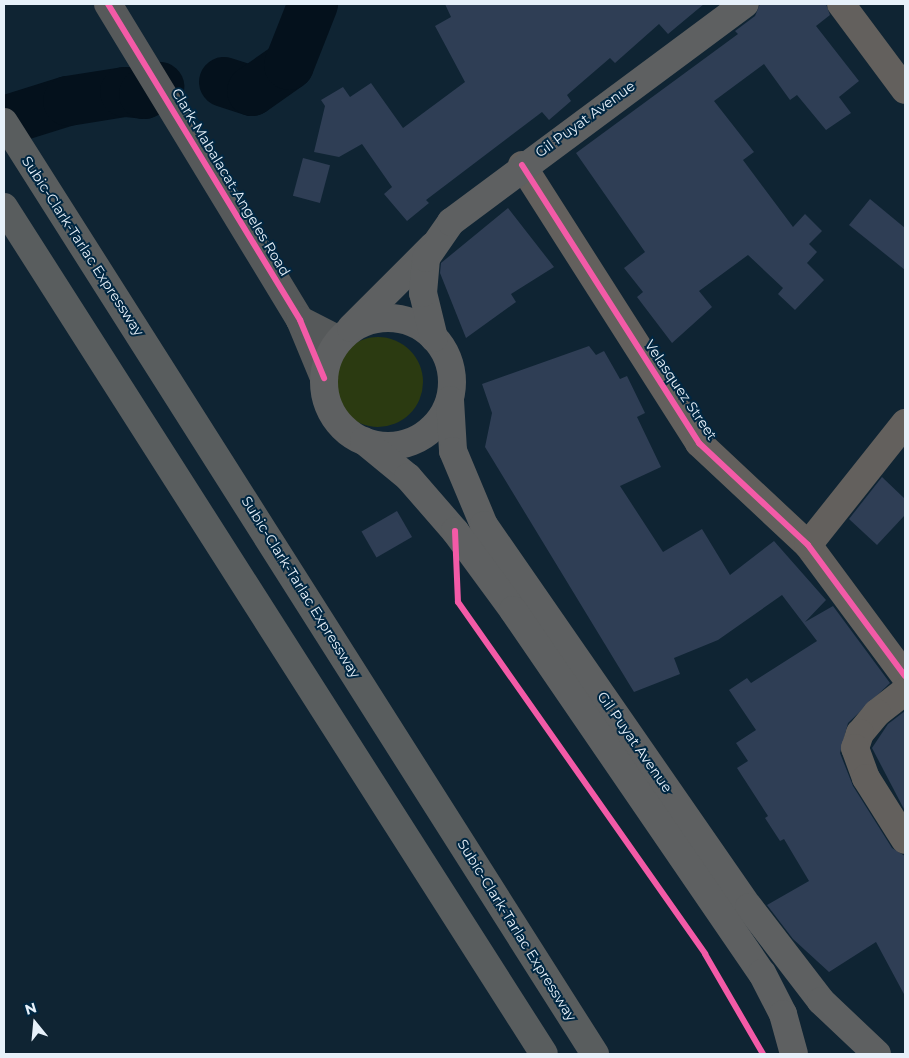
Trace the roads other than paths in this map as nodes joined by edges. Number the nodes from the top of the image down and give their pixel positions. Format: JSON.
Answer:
{"nodes":[{"id":1,"x":108,"y":4,"type":"edge"},
{"id":2,"x":745,"y":4,"type":"edge"},
{"id":3,"x":841,"y":4,"type":"edge"},
{"id":4,"x":905,"y":90,"type":"edge"},
{"id":5,"x":4,"y":122,"type":"edge"},
{"id":6,"x":522,"y":165,"type":"junction"},
{"id":7,"x":4,"y":207,"type":"edge"},
{"id":8,"x":434,"y":245,"type":"junction"},
{"id":9,"x":294,"y":311,"type":"junction"},
{"id":10,"x":344,"y":336,"type":"junction"},
{"id":11,"x":434,"y":338,"type":"junction"},
{"id":12,"x":324,"y":378,"type":"junction"},
{"id":13,"x":450,"y":400,"type":"junction"},
{"id":14,"x":905,"y":423,"type":"edge"},
{"id":15,"x":364,"y":441,"type":"junction"},
{"id":16,"x":808,"y":545,"type":"junction"},
{"id":17,"x":905,"y":676,"type":"edge"},
{"id":18,"x":905,"y":691,"type":"edge"},
{"id":19,"x":905,"y":840,"type":"edge"},
{"id":20,"x":544,"y":1054,"type":"edge"},
{"id":21,"x":595,"y":1054,"type":"edge"},
{"id":22,"x":794,"y":1054,"type":"edge"},
{"id":23,"x":877,"y":1054,"type":"edge"}],
"edges":[{"from":1,"to":9,"type":"street","name":"Clark-Mabalacat-Angeles Road"},
{"from":2,"to":6,"type":"main road","name":"Gil Puyat Avenue"},
{"from":3,"to":4,"type":"street"},
{"from":5,"to":21,"type":"highway","name":"Subic-Clark-Tarlac Expressway"},
{"from":6,"to":8,"type":"main road","name":"Gil Puyat Avenue"},
{"from":6,"to":16,"type":"street","name":"Velasquez Street"},
{"from":7,"to":20,"type":"highway"},
{"from":8,"to":10,"type":"main road","name":"Gil Puyat Avenue"},
{"from":8,"to":11,"type":"main road","name":"Gil Puyat Avenue"},
{"from":9,"to":10,"type":"street"},
{"from":9,"to":12,"type":"street","name":"Clark-Mabalacat-Angeles Road"},
{"from":10,"to":11,"type":"main road"},
{"from":10,"to":12,"type":"main road"},
{"from":11,"to":13,"type":"main road"},
{"from":12,"to":15,"type":"main road"},
{"from":13,"to":15,"type":"main road"},
{"from":13,"to":23,"type":"main road","name":"Gil Puyat Avenue"},
{"from":14,"to":16,"type":"street"},
{"from":15,"to":22,"type":"main road","name":"Gil Puyat Avenue"},
{"from":16,"to":17,"type":"street","name":"Velasquez Street"},
{"from":18,"to":19,"type":"street"}]}
